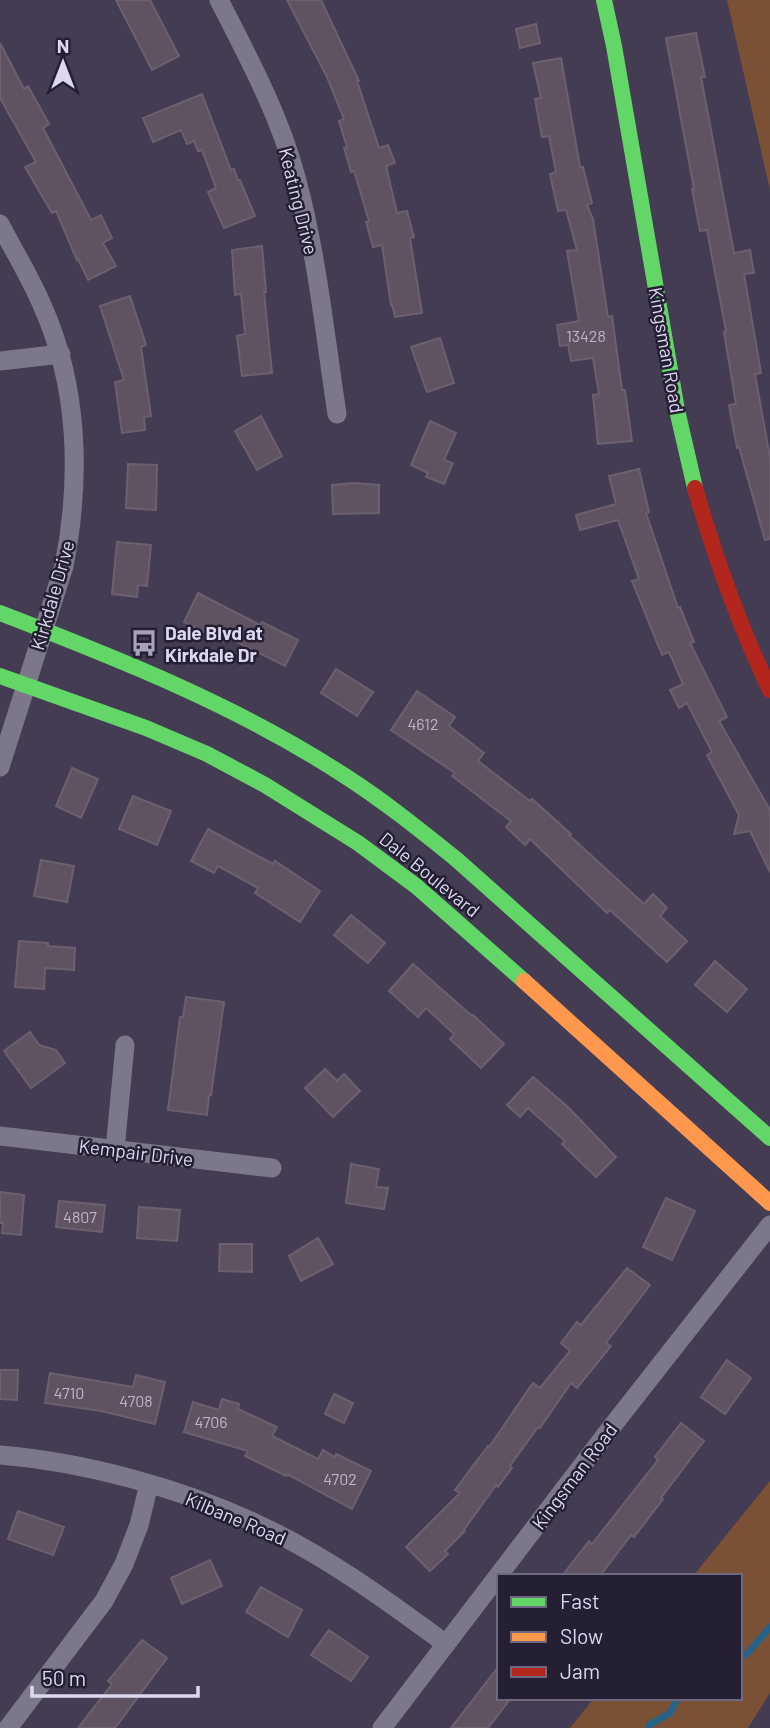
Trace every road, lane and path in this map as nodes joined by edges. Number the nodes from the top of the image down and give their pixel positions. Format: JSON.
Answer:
{"nodes":[{"id":1,"x":219,"y":0,"type":"edge"},
{"id":2,"x":604,"y":0,"type":"edge"},
{"id":3,"x":0,"y":224,"type":"edge"},
{"id":4,"x":61,"y":355,"type":"junction"},
{"id":5,"x":0,"y":361,"type":"edge"},
{"id":6,"x":337,"y":414,"type":"dead end"},
{"id":7,"x":0,"y":613,"type":"edge"},
{"id":8,"x":44,"y":630,"type":"junction"},
{"id":9,"x":0,"y":676,"type":"edge"},
{"id":10,"x":26,"y":685,"type":"junction"},
{"id":11,"x":770,"y":690,"type":"edge"},
{"id":12,"x":0,"y":767,"type":"edge"},
{"id":13,"x":125,"y":1045,"type":"dead end"},
{"id":14,"x":0,"y":1136,"type":"edge"},
{"id":15,"x":770,"y":1138,"type":"edge"},
{"id":16,"x":115,"y":1150,"type":"junction"},
{"id":17,"x":272,"y":1168,"type":"dead end"},
{"id":18,"x":770,"y":1203,"type":"edge"},
{"id":19,"x":770,"y":1225,"type":"edge"},
{"id":20,"x":0,"y":1455,"type":"edge"},
{"id":21,"x":149,"y":1484,"type":"junction"},
{"id":22,"x":499,"y":1574,"type":"edge"},
{"id":23,"x":497,"y":1577,"type":"edge"},
{"id":24,"x":446,"y":1644,"type":"junction"},
{"id":25,"x":8,"y":1728,"type":"edge"},
{"id":26,"x":382,"y":1728,"type":"edge"}],
"edges":[{"from":1,"to":6,"type":"street","name":"Keating Drive"},
{"from":2,"to":11,"type":"main road","name":"Kingsman Road"},
{"from":3,"to":4,"type":"street","name":"Kirkdale Drive"},
{"from":4,"to":5,"type":"street"},
{"from":4,"to":8,"type":"street","name":"Kirkdale Drive"},
{"from":7,"to":8,"type":"main road","name":"Dale Boulevard"},
{"from":8,"to":10,"type":"street","name":"Kirkdale Drive"},
{"from":8,"to":15,"type":"main road","name":"Dale Boulevard"},
{"from":9,"to":10,"type":"main road","name":"Dale Boulevard"},
{"from":10,"to":12,"type":"street","name":"Kirkdale Drive"},
{"from":10,"to":18,"type":"main road","name":"Dale Boulevard"},
{"from":13,"to":16,"type":"street"},
{"from":14,"to":16,"type":"street","name":"Kempair Drive"},
{"from":16,"to":17,"type":"street","name":"Kempair Drive"},
{"from":19,"to":22,"type":"street","name":"Kingsman Road"},
{"from":20,"to":21,"type":"street","name":"Kilbane Road"},
{"from":21,"to":24,"type":"street","name":"Kilbane Road"},
{"from":21,"to":25,"type":"street"},
{"from":23,"to":24,"type":"street","name":"Kingsman Road"},
{"from":24,"to":26,"type":"street","name":"Kingsman Road"}]}
